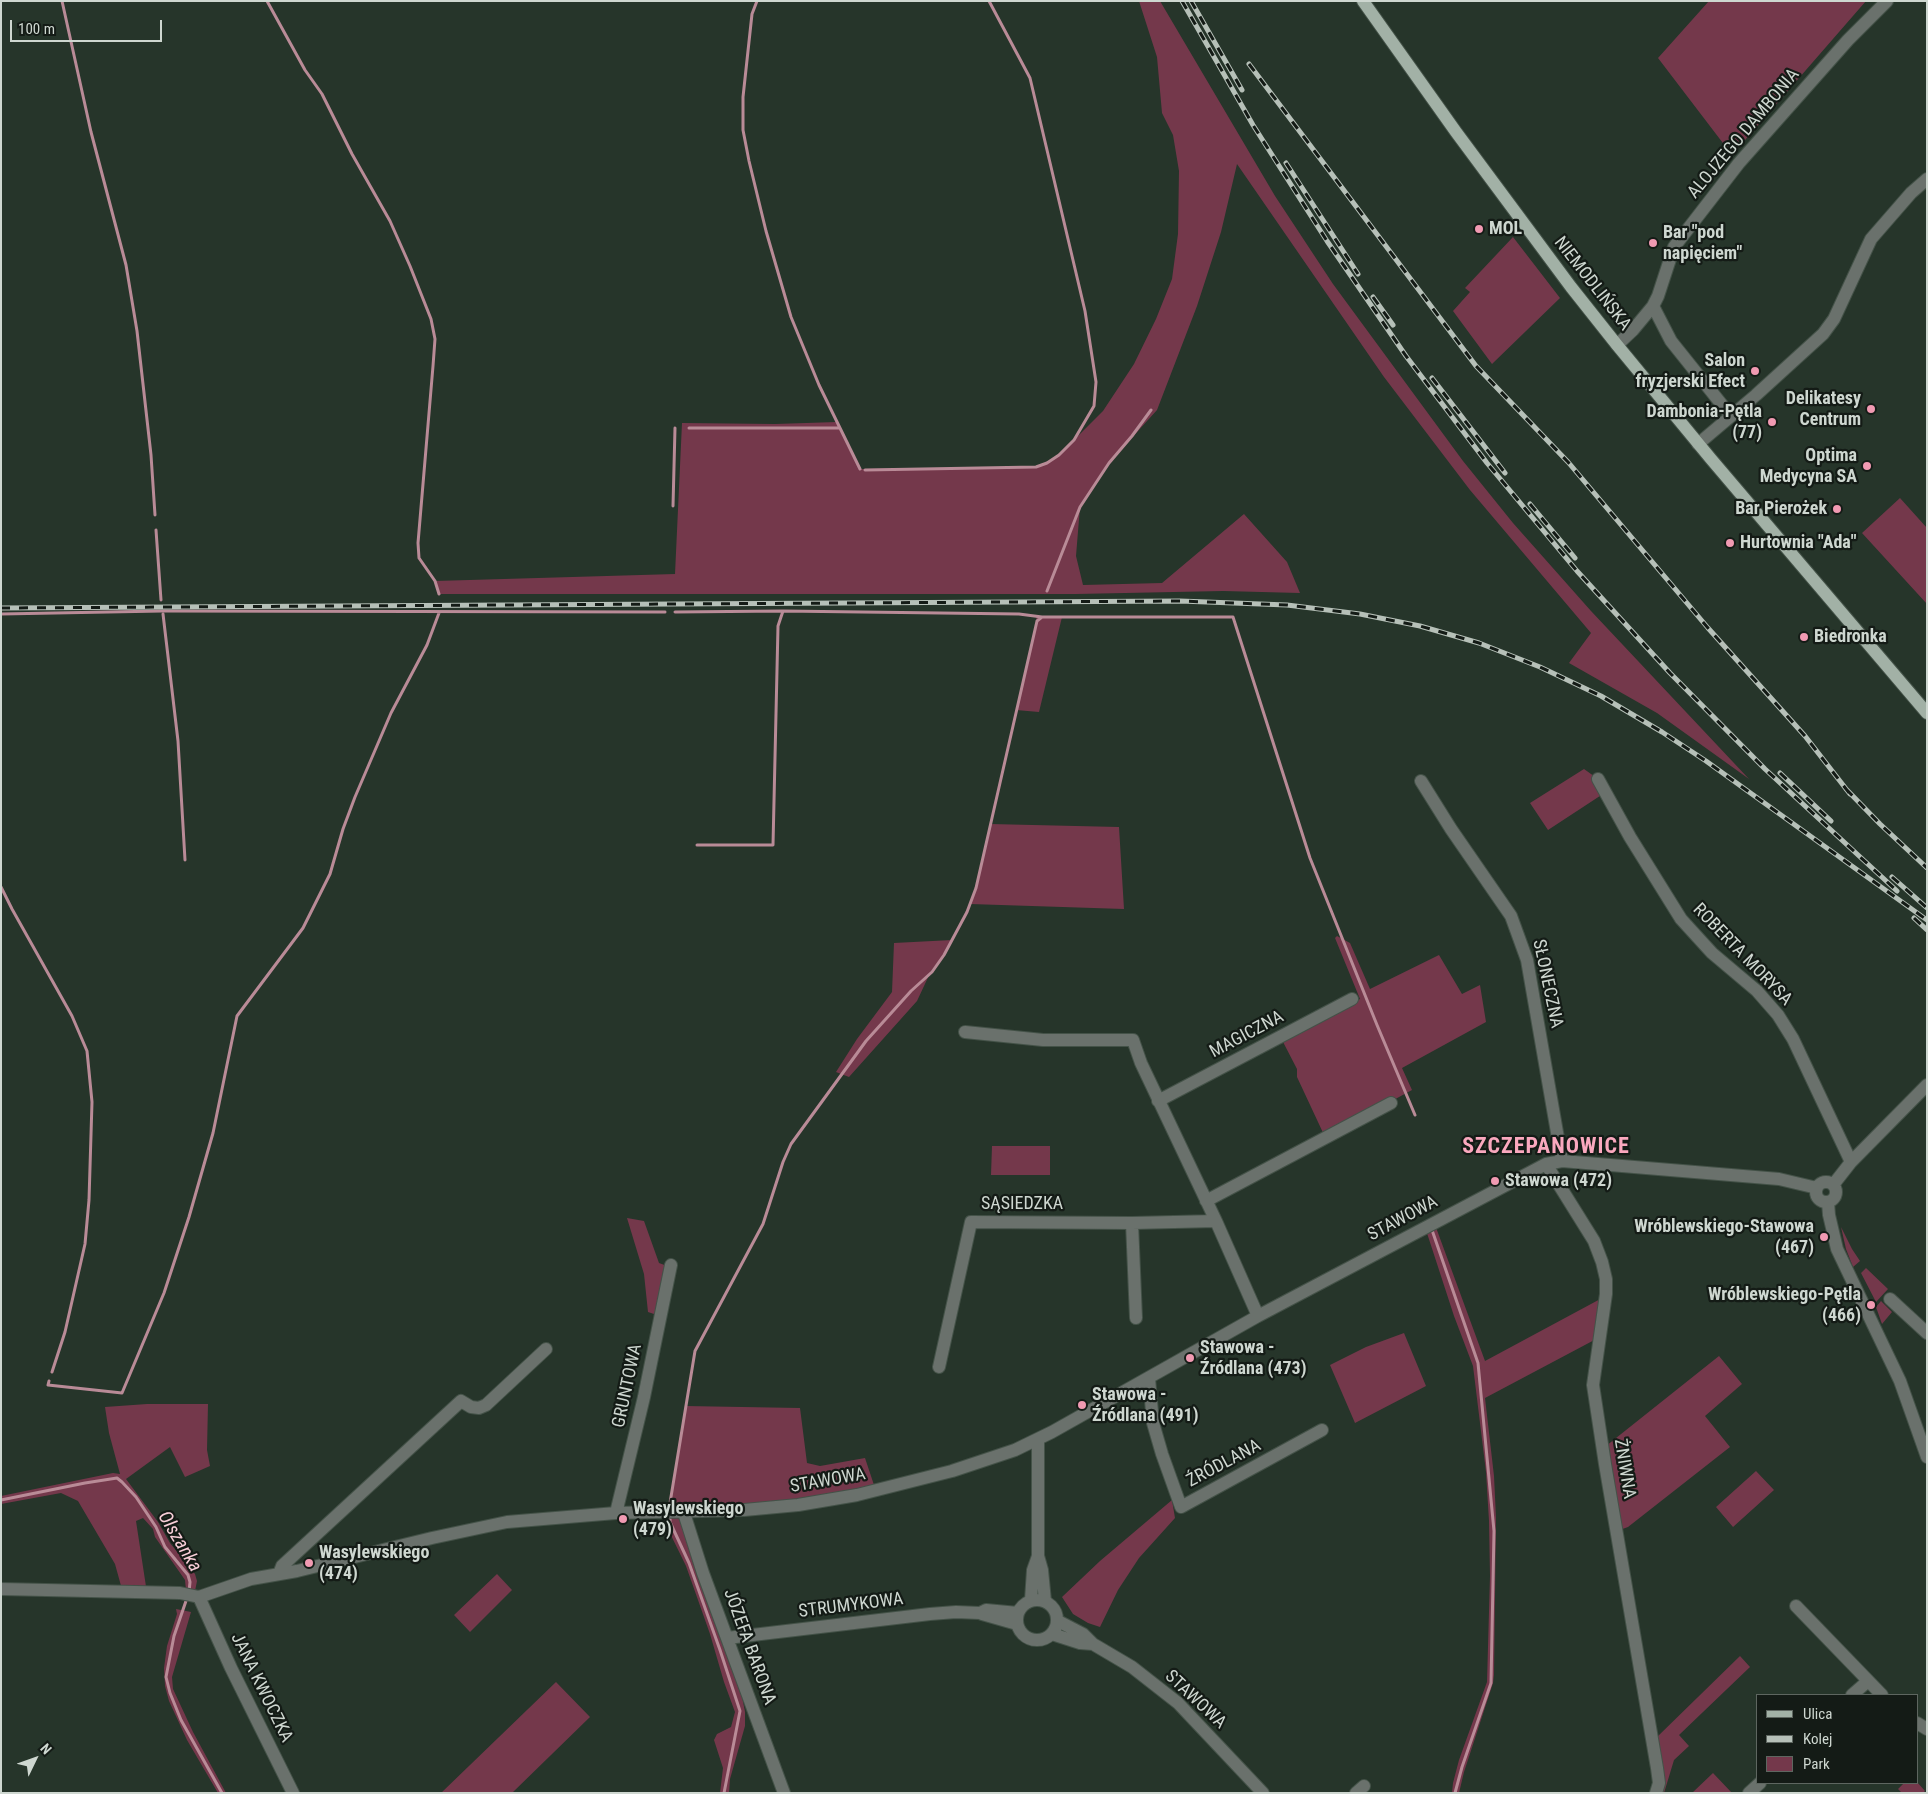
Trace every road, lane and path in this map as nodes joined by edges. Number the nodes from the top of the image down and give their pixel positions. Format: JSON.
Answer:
{"nodes":[{"id":1,"x":1363,"y":1,"type":"edge"},
{"id":2,"x":1887,"y":1,"type":"edge"},
{"id":3,"x":1927,"y":179,"type":"edge"},
{"id":4,"x":1653,"y":306,"type":"junction"},
{"id":5,"x":1617,"y":345,"type":"junction"},
{"id":6,"x":1731,"y":416,"type":"junction"},
{"id":7,"x":1698,"y":444,"type":"junction"},
{"id":8,"x":1927,"y":713,"type":"edge"},
{"id":9,"x":1598,"y":779,"type":"dead end"},
{"id":10,"x":1421,"y":782,"type":"dead end"},
{"id":11,"x":1352,"y":999,"type":"dead end"},
{"id":12,"x":965,"y":1032,"type":"dead end"},
{"id":13,"x":1927,"y":1085,"type":"edge"},
{"id":14,"x":1158,"y":1101,"type":"junction"},
{"id":15,"x":1392,"y":1103,"type":"dead end"},
{"id":16,"x":1562,"y":1161,"type":"junction"},
{"id":17,"x":1851,"y":1162,"type":"junction"},
{"id":18,"x":1546,"y":1164,"type":"junction"},
{"id":19,"x":1833,"y":1185,"type":"junction"},
{"id":20,"x":1817,"y":1188,"type":"junction"},
{"id":21,"x":1206,"y":1200,"type":"junction"},
{"id":22,"x":1828,"y":1202,"type":"junction"},
{"id":23,"x":1216,"y":1222,"type":"junction"},
{"id":24,"x":1132,"y":1223,"type":"junction"},
{"id":25,"x":671,"y":1265,"type":"dead end"},
{"id":26,"x":1890,"y":1299,"type":"dead end"},
{"id":27,"x":1258,"y":1316,"type":"junction"},
{"id":28,"x":1136,"y":1318,"type":"dead end"},
{"id":29,"x":1927,"y":1333,"type":"edge"},
{"id":30,"x":546,"y":1349,"type":"dead end"},
{"id":31,"x":939,"y":1367,"type":"dead end"},
{"id":32,"x":1149,"y":1378,"type":"junction"},
{"id":33,"x":1322,"y":1430,"type":"dead end"},
{"id":34,"x":1038,"y":1439,"type":"junction"},
{"id":35,"x":1927,"y":1457,"type":"edge"},
{"id":36,"x":616,"y":1513,"type":"junction"},
{"id":37,"x":684,"y":1513,"type":"junction"},
{"id":38,"x":1038,"y":1556,"type":"junction"},
{"id":39,"x":279,"y":1574,"type":"junction"},
{"id":40,"x":1,"y":1590,"type":"edge"},
{"id":41,"x":196,"y":1596,"type":"junction"},
{"id":42,"x":1031,"y":1600,"type":"junction"},
{"id":43,"x":1045,"y":1600,"type":"junction"},
{"id":44,"x":1796,"y":1606,"type":"dead end"},
{"id":45,"x":1018,"y":1618,"type":"junction"},
{"id":46,"x":1058,"y":1621,"type":"junction"},
{"id":47,"x":1052,"y":1634,"type":"junction"},
{"id":48,"x":727,"y":1638,"type":"junction"},
{"id":49,"x":1093,"y":1644,"type":"junction"},
{"id":50,"x":1868,"y":1681,"type":"junction"},
{"id":51,"x":1853,"y":1694,"type":"edge"},
{"id":52,"x":1881,"y":1694,"type":"edge"},
{"id":53,"x":1759,"y":1784,"type":"edge"},
{"id":54,"x":293,"y":1793,"type":"edge"},
{"id":55,"x":784,"y":1793,"type":"edge"},
{"id":56,"x":1263,"y":1793,"type":"edge"},
{"id":57,"x":1656,"y":1793,"type":"edge"},
{"id":58,"x":1749,"y":1793,"type":"edge"}],
"edges":[{"from":1,"to":5,"type":"main road","name":"NIEMODLIŃSKA"},
{"from":2,"to":4,"type":"street","name":"ALOJZEGO DAMBONIA"},
{"from":3,"to":6,"type":"street"},
{"from":4,"to":5,"type":"street","name":"ALOJZEGO DAMBONIA"},
{"from":4,"to":6,"type":"street"},
{"from":5,"to":7,"type":"main road","name":"NIEMODLIŃSKA"},
{"from":6,"to":7,"type":"street"},
{"from":7,"to":8,"type":"main road","name":"NIEMODLIŃSKA"},
{"from":9,"to":17,"type":"street","name":"ROBERTA MORYSA"},
{"from":10,"to":16,"type":"street","name":"SŁONECZNA"},
{"from":11,"to":14,"type":"street","name":"MAGICZNA"},
{"from":12,"to":14,"type":"street"},
{"from":13,"to":17,"type":"street"},
{"from":14,"to":21,"type":"street"},
{"from":15,"to":21,"type":"street"},
{"from":16,"to":18,"type":"street","name":"STAWOWA"},
{"from":16,"to":20,"type":"street","name":"STAWOWA"},
{"from":17,"to":19,"type":"street"},
{"from":18,"to":27,"type":"street","name":"STAWOWA"},
{"from":18,"to":57,"type":"street","name":"ŻNIWNA"},
{"from":19,"to":20,"type":"street"},
{"from":19,"to":22,"type":"street"},
{"from":20,"to":22,"type":"street"},
{"from":21,"to":23,"type":"street"},
{"from":22,"to":35,"type":"street"},
{"from":23,"to":24,"type":"street","name":"SĄSIEDZKA"},
{"from":23,"to":27,"type":"street"},
{"from":24,"to":28,"type":"street"},
{"from":24,"to":31,"type":"street","name":"SĄSIEDZKA"},
{"from":25,"to":36,"type":"street","name":"GRUNTOWA"},
{"from":26,"to":29,"type":"street"},
{"from":27,"to":32,"type":"street","name":"STAWOWA"},
{"from":30,"to":39,"type":"street"},
{"from":32,"to":33,"type":"street","name":"ŹRÓDLANA"},
{"from":32,"to":34,"type":"street","name":"STAWOWA"},
{"from":34,"to":37,"type":"street","name":"STAWOWA"},
{"from":34,"to":38,"type":"street"},
{"from":36,"to":37,"type":"street","name":"STAWOWA"},
{"from":36,"to":39,"type":"street","name":"STAWOWA"},
{"from":37,"to":48,"type":"street","name":"JÓZEFA BARONA"},
{"from":38,"to":42,"type":"street"},
{"from":38,"to":43,"type":"street"},
{"from":39,"to":41,"type":"street","name":"STAWOWA"},
{"from":40,"to":41,"type":"street"},
{"from":41,"to":54,"type":"street","name":"JANA KWOCZKA"},
{"from":42,"to":43,"type":"street"},
{"from":42,"to":45,"type":"street"},
{"from":43,"to":46,"type":"street"},
{"from":44,"to":50,"type":"street"},
{"from":45,"to":47,"type":"street"},
{"from":45,"to":48,"type":"street","name":"STRUMYKOWA"},
{"from":46,"to":47,"type":"street"},
{"from":46,"to":49,"type":"street","name":"STAWOWA"},
{"from":47,"to":49,"type":"street","name":"STAWOWA"},
{"from":48,"to":55,"type":"street","name":"JÓZEFA BARONA"},
{"from":49,"to":56,"type":"street","name":"STAWOWA"},
{"from":50,"to":51,"type":"street"},
{"from":50,"to":52,"type":"street"},
{"from":53,"to":58,"type":"street"}]}
